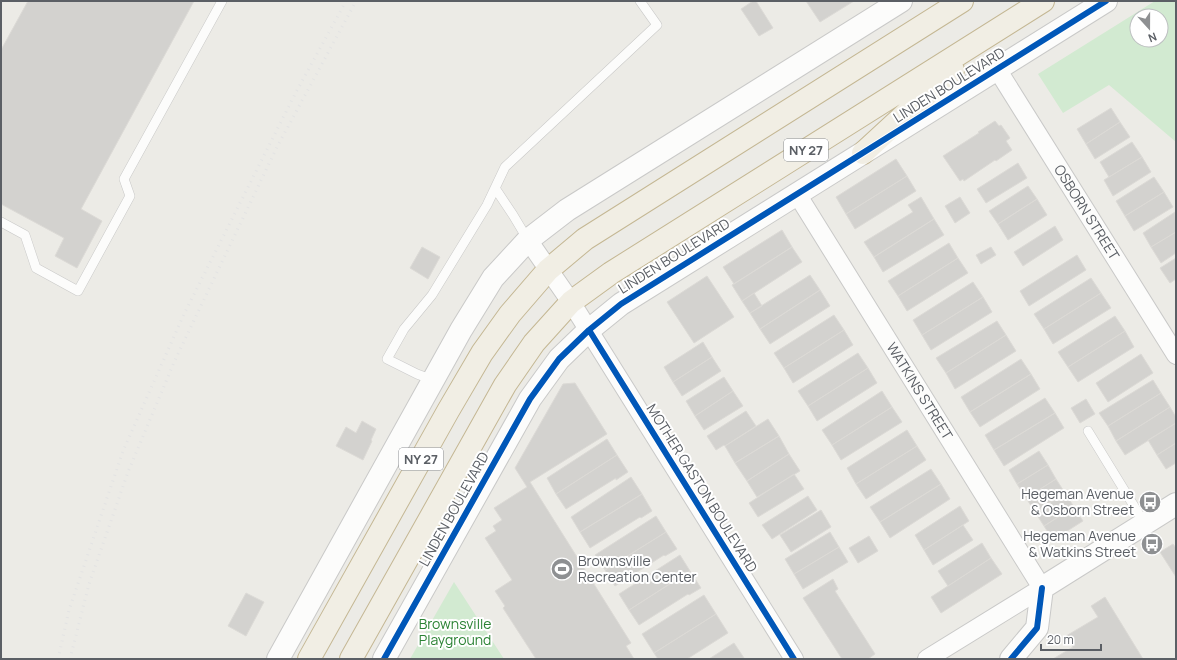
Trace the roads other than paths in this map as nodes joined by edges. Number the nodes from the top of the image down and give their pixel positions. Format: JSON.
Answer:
{"nodes":[{"id":1,"x":222,"y":1,"type":"edge"},
{"id":2,"x":640,"y":1,"type":"edge"},
{"id":3,"x":901,"y":1,"type":"edge"},
{"id":4,"x":962,"y":1,"type":"edge"},
{"id":5,"x":1043,"y":1,"type":"edge"},
{"id":6,"x":1106,"y":1,"type":"edge"},
{"id":7,"x":993,"y":32,"type":"junction"},
{"id":8,"x":997,"y":69,"type":"junction"},
{"id":9,"x":863,"y":153,"type":"junction"},
{"id":10,"x":495,"y":188,"type":"junction"},
{"id":11,"x":797,"y":194,"type":"junction"},
{"id":12,"x":1,"y":222,"type":"edge"},
{"id":13,"x":528,"y":240,"type":"junction"},
{"id":14,"x":548,"y":270,"type":"junction"},
{"id":15,"x":571,"y":302,"type":"junction"},
{"id":16,"x":588,"y":330,"type":"junction"},
{"id":17,"x":1176,"y":355,"type":"edge"},
{"id":18,"x":433,"y":380,"type":"junction"},
{"id":19,"x":1088,"y":431,"type":"dead end"},
{"id":20,"x":1176,"y":504,"type":"edge"},
{"id":21,"x":1145,"y":524,"type":"junction"},
{"id":22,"x":1042,"y":588,"type":"junction"},
{"id":23,"x":278,"y":659,"type":"edge"},
{"id":24,"x":309,"y":659,"type":"edge"},
{"id":25,"x":351,"y":659,"type":"edge"},
{"id":26,"x":384,"y":659,"type":"edge"},
{"id":27,"x":794,"y":659,"type":"edge"},
{"id":28,"x":927,"y":659,"type":"edge"},
{"id":29,"x":1011,"y":659,"type":"edge"}],
"edges":[{"from":1,"to":12,"type":"lane"},
{"from":2,"to":10,"type":"lane"},
{"from":3,"to":13,"type":"street"},
{"from":4,"to":14,"type":"highway","number":"NY 27"},
{"from":5,"to":7,"type":"highway","name":"LINDEN BOULEVARD","number":"NY 27"},
{"from":6,"to":8,"type":"street","name":"LINDEN BOULEVARD"},
{"from":7,"to":9,"type":"highway"},
{"from":7,"to":15,"type":"highway","name":"LINDEN BOULEVARD","number":"NY 27"},
{"from":8,"to":9,"type":"street","name":"LINDEN BOULEVARD"},
{"from":8,"to":17,"type":"street","name":"OSBORN STREET"},
{"from":9,"to":11,"type":"street","name":"LINDEN BOULEVARD"},
{"from":10,"to":13,"type":"lane"},
{"from":10,"to":18,"type":"lane"},
{"from":11,"to":16,"type":"street","name":"LINDEN BOULEVARD"},
{"from":11,"to":22,"type":"street","name":"WATKINS STREET"},
{"from":13,"to":14,"type":"street","name":"MOTHER GASTON BOULEVARD"},
{"from":13,"to":18,"type":"street"},
{"from":14,"to":15,"type":"street","name":"MOTHER GASTON BOULEVARD"},
{"from":14,"to":24,"type":"highway","number":"NY 27"},
{"from":15,"to":16,"type":"street","name":"MOTHER GASTON BOULEVARD"},
{"from":15,"to":25,"type":"highway","name":"LINDEN BOULEVARD","number":"NY 27"},
{"from":16,"to":26,"type":"street","name":"LINDEN BOULEVARD"},
{"from":16,"to":27,"type":"street","name":"MOTHER GASTON BOULEVARD"},
{"from":18,"to":23,"type":"street"},
{"from":19,"to":21,"type":"lane"},
{"from":20,"to":21,"type":"street"},
{"from":21,"to":22,"type":"street"},
{"from":22,"to":28,"type":"street"},
{"from":22,"to":29,"type":"street"}]}
